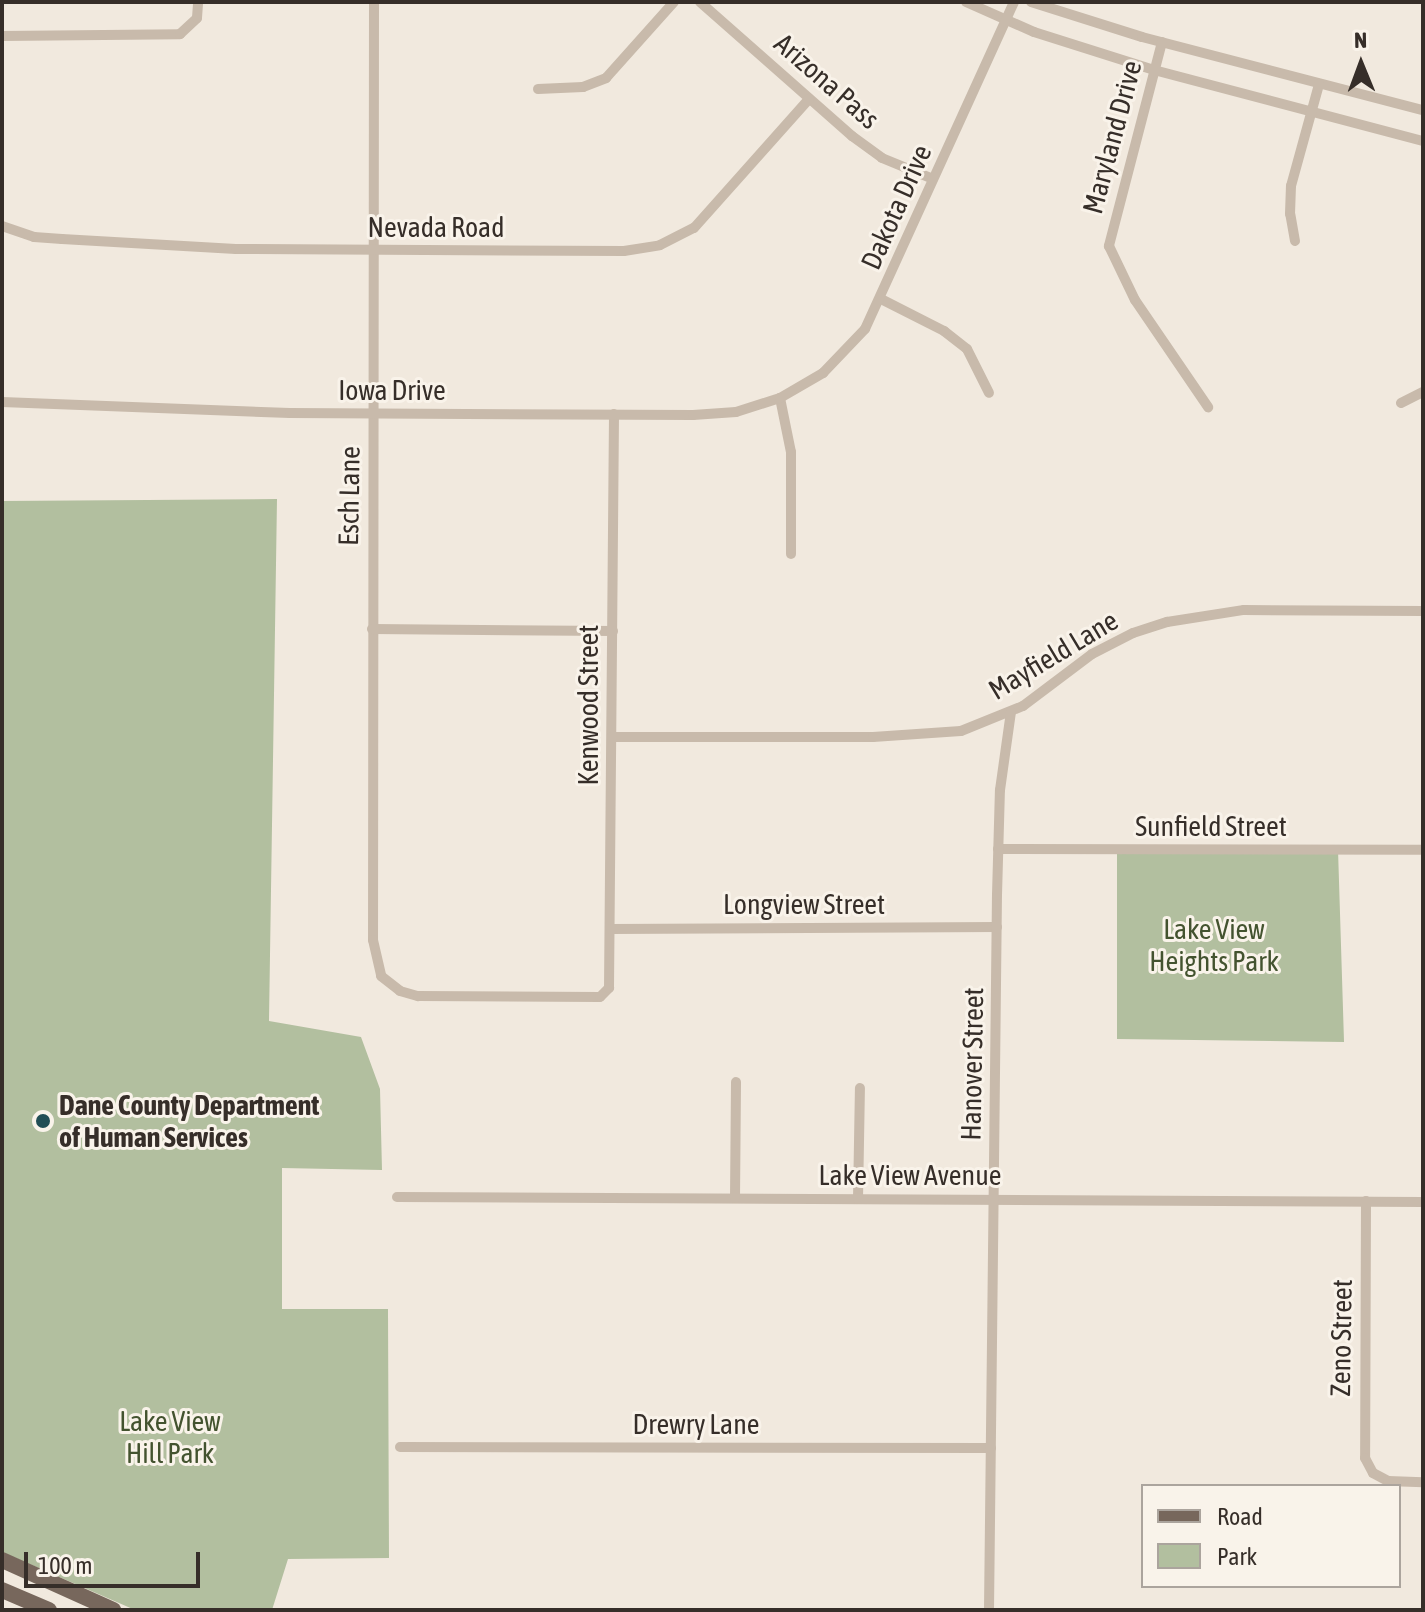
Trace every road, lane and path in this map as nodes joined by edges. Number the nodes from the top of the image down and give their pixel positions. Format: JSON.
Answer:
{"nodes":[{"id":1,"x":198,"y":2,"type":"edge"},
{"id":2,"x":374,"y":2,"type":"edge"},
{"id":3,"x":674,"y":2,"type":"edge"},
{"id":4,"x":700,"y":2,"type":"edge"},
{"id":5,"x":966,"y":2,"type":"edge"},
{"id":6,"x":1014,"y":2,"type":"edge"},
{"id":7,"x":1031,"y":2,"type":"edge"},
{"id":8,"x":1005,"y":21,"type":"junction"},
{"id":9,"x":2,"y":36,"type":"edge"},
{"id":10,"x":1162,"y":42,"type":"junction"},
{"id":11,"x":1154,"y":70,"type":"junction"},
{"id":12,"x":1319,"y":84,"type":"junction"},
{"id":13,"x":538,"y":89,"type":"dead end"},
{"id":14,"x":809,"y":99,"type":"junction"},
{"id":15,"x":1423,"y":110,"type":"edge"},
{"id":16,"x":1311,"y":112,"type":"junction"},
{"id":17,"x":1423,"y":141,"type":"edge"},
{"id":18,"x":933,"y":179,"type":"junction"},
{"id":19,"x":2,"y":226,"type":"edge"},
{"id":20,"x":1295,"y":241,"type":"dead end"},
{"id":21,"x":374,"y":251,"type":"junction"},
{"id":22,"x":881,"y":299,"type":"junction"},
{"id":23,"x":1423,"y":392,"type":"edge"},
{"id":24,"x":989,"y":393,"type":"dead end"},
{"id":25,"x":780,"y":398,"type":"junction"},
{"id":26,"x":2,"y":402,"type":"edge"},
{"id":27,"x":1401,"y":403,"type":"dead end"},
{"id":28,"x":1208,"y":407,"type":"dead end"},
{"id":29,"x":374,"y":413,"type":"junction"},
{"id":30,"x":614,"y":414,"type":"junction"},
{"id":31,"x":791,"y":554,"type":"dead end"},
{"id":32,"x":1423,"y":611,"type":"edge"},
{"id":33,"x":372,"y":629,"type":"junction"},
{"id":34,"x":613,"y":631,"type":"junction"},
{"id":35,"x":1011,"y":712,"type":"junction"},
{"id":36,"x":612,"y":737,"type":"junction"},
{"id":37,"x":998,"y":849,"type":"junction"},
{"id":38,"x":1423,"y":850,"type":"edge"},
{"id":39,"x":997,"y":927,"type":"junction"},
{"id":40,"x":611,"y":929,"type":"junction"},
{"id":41,"x":605,"y":994,"type":"joint"},
{"id":42,"x":736,"y":1082,"type":"dead end"},
{"id":43,"x":860,"y":1088,"type":"dead end"},
{"id":44,"x":397,"y":1197,"type":"dead end"},
{"id":45,"x":735,"y":1198,"type":"junction"},
{"id":46,"x":858,"y":1199,"type":"junction"},
{"id":47,"x":994,"y":1200,"type":"junction"},
{"id":48,"x":1366,"y":1201,"type":"junction"},
{"id":49,"x":1423,"y":1202,"type":"edge"},
{"id":50,"x":400,"y":1447,"type":"dead end"},
{"id":51,"x":991,"y":1448,"type":"junction"},
{"id":52,"x":1423,"y":1482,"type":"edge"},
{"id":53,"x":2,"y":1560,"type":"edge"},
{"id":54,"x":2,"y":1590,"type":"edge"},
{"id":55,"x":49,"y":1610,"type":"edge"},
{"id":56,"x":113,"y":1610,"type":"edge"},
{"id":57,"x":989,"y":1610,"type":"edge"}],
"edges":[{"from":1,"to":9,"type":"street"},
{"from":2,"to":21,"type":"street","name":"Esch Lane"},
{"from":3,"to":13,"type":"street"},
{"from":4,"to":14,"type":"street","name":"Arizona Pass"},
{"from":5,"to":8,"type":"street"},
{"from":6,"to":8,"type":"street","name":"Dakota Drive"},
{"from":7,"to":10,"type":"street"},
{"from":8,"to":11,"type":"street"},
{"from":8,"to":18,"type":"street","name":"Dakota Drive"},
{"from":10,"to":11,"type":"street","name":"Maryland Drive"},
{"from":10,"to":12,"type":"street"},
{"from":11,"to":16,"type":"street"},
{"from":11,"to":28,"type":"street","name":"Maryland Drive"},
{"from":12,"to":15,"type":"street"},
{"from":12,"to":16,"type":"street"},
{"from":14,"to":18,"type":"street","name":"Arizona Pass"},
{"from":14,"to":21,"type":"street","name":"Nevada Road"},
{"from":16,"to":17,"type":"street"},
{"from":16,"to":20,"type":"street"},
{"from":18,"to":22,"type":"street","name":"Dakota Drive"},
{"from":19,"to":21,"type":"street","name":"Nevada Road"},
{"from":21,"to":29,"type":"street","name":"Esch Lane"},
{"from":22,"to":24,"type":"street"},
{"from":22,"to":25,"type":"street","name":"Dakota Drive"},
{"from":23,"to":27,"type":"street"},
{"from":25,"to":30,"type":"street","name":"Iowa Drive"},
{"from":25,"to":31,"type":"street"},
{"from":26,"to":29,"type":"street","name":"Iowa Drive"},
{"from":29,"to":30,"type":"street","name":"Iowa Drive"},
{"from":29,"to":33,"type":"street","name":"Esch Lane"},
{"from":30,"to":34,"type":"street","name":"Kenwood Street"},
{"from":32,"to":35,"type":"street","name":"Mayfield Lane"},
{"from":33,"to":34,"type":"street"},
{"from":33,"to":41,"type":"street","name":"Esch Lane"},
{"from":34,"to":36,"type":"street","name":"Kenwood Street"},
{"from":35,"to":36,"type":"street","name":"Mayfield Lane"},
{"from":35,"to":37,"type":"street","name":"Hanover Street"},
{"from":36,"to":40,"type":"street","name":"Kenwood Street"},
{"from":37,"to":38,"type":"street","name":"Sunfield Street"},
{"from":37,"to":39,"type":"street","name":"Hanover Street"},
{"from":39,"to":40,"type":"street","name":"Longview Street"},
{"from":39,"to":47,"type":"street","name":"Hanover Street"},
{"from":40,"to":41,"type":"street","name":"Kenwood Street"},
{"from":42,"to":45,"type":"street"},
{"from":43,"to":46,"type":"street"},
{"from":44,"to":45,"type":"street","name":"Lake View Avenue"},
{"from":45,"to":46,"type":"street","name":"Lake View Avenue"},
{"from":46,"to":47,"type":"street","name":"Lake View Avenue"},
{"from":47,"to":48,"type":"street","name":"Lake View Avenue"},
{"from":47,"to":51,"type":"street","name":"Hanover Street"},
{"from":48,"to":49,"type":"street","name":"Lake View Avenue"},
{"from":48,"to":52,"type":"street","name":"Zeno Street"},
{"from":50,"to":51,"type":"street","name":"Drewry Lane"},
{"from":51,"to":57,"type":"street","name":"Hanover Street"},
{"from":53,"to":56,"type":"main road"},
{"from":54,"to":55,"type":"main road"}]}
